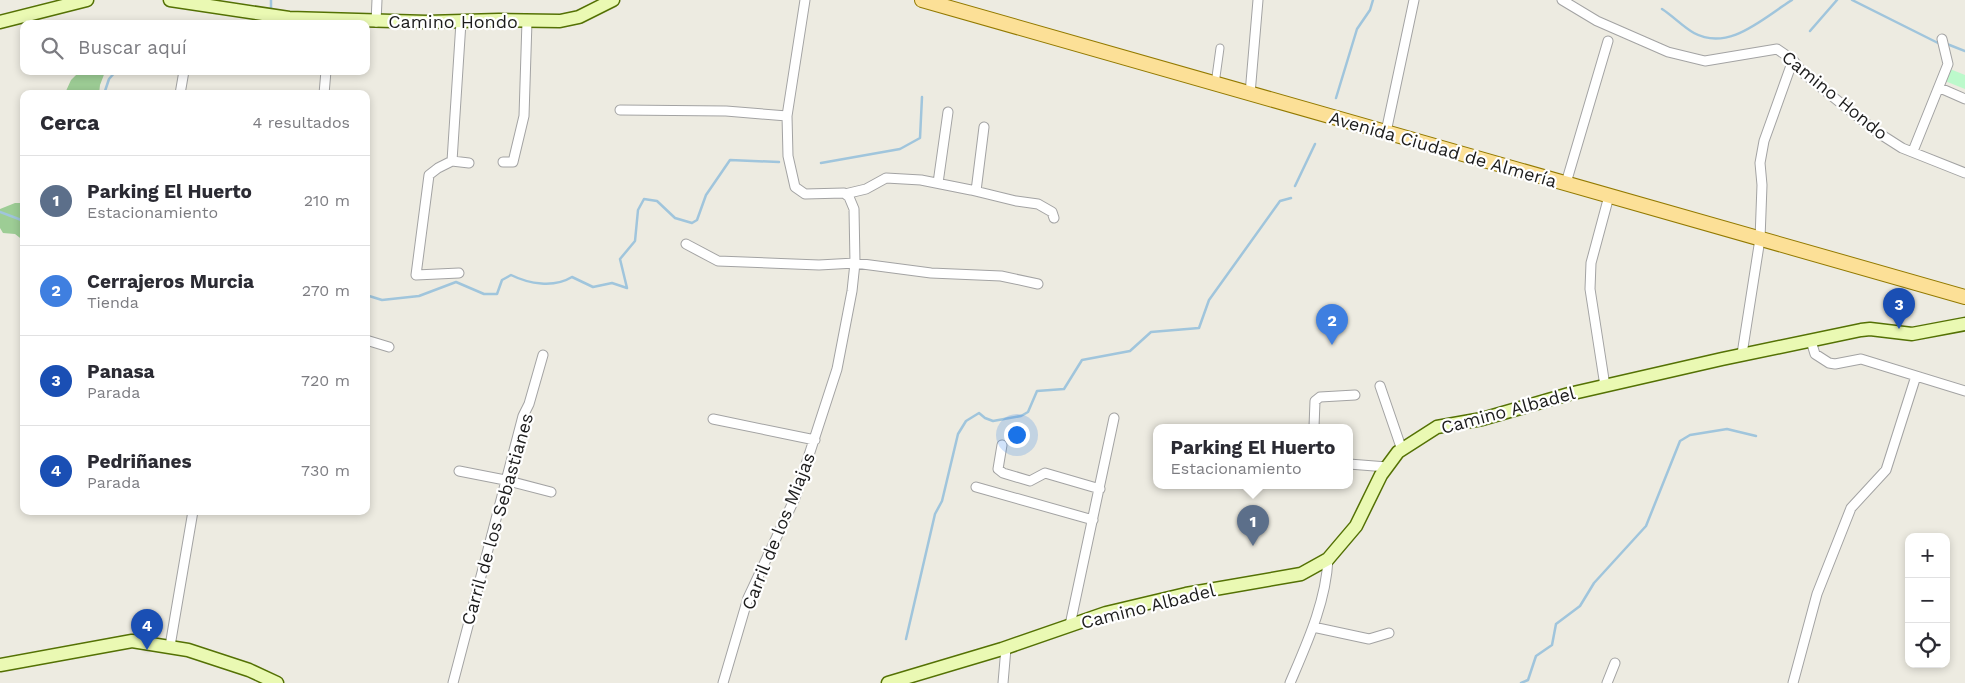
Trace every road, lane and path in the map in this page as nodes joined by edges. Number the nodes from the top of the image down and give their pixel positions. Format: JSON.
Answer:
{"nodes":[{"id":1,"x":87,"y":0,"type":"edge"},
{"id":2,"x":170,"y":0,"type":"edge"},
{"id":3,"x":378,"y":0,"type":"edge"},
{"id":4,"x":613,"y":0,"type":"edge"},
{"id":5,"x":805,"y":0,"type":"edge"},
{"id":6,"x":922,"y":0,"type":"edge"},
{"id":7,"x":1258,"y":0,"type":"edge"},
{"id":8,"x":1414,"y":0,"type":"edge"},
{"id":9,"x":1562,"y":0,"type":"edge"},
{"id":10,"x":310,"y":20,"type":"edge"},
{"id":11,"x":527,"y":21,"type":"junction"},
{"id":12,"x":0,"y":22,"type":"edge"},
{"id":13,"x":370,"y":22,"type":"edge"},
{"id":14,"x":376,"y":22,"type":"junction"},
{"id":15,"x":461,"y":22,"type":"junction"},
{"id":16,"x":1942,"y":39,"type":"dead end"},
{"id":17,"x":1608,"y":41,"type":"dead end"},
{"id":18,"x":1220,"y":48,"type":"dead end"},
{"id":19,"x":1793,"y":60,"type":"junction"},
{"id":20,"x":183,"y":75,"type":"edge"},
{"id":21,"x":326,"y":75,"type":"edge"},
{"id":22,"x":1215,"y":84,"type":"junction"},
{"id":23,"x":1940,"y":88,"type":"junction"},
{"id":24,"x":181,"y":90,"type":"edge"},
{"id":25,"x":324,"y":90,"type":"edge"},
{"id":26,"x":1250,"y":94,"type":"junction"},
{"id":27,"x":1965,"y":99,"type":"edge"},
{"id":28,"x":620,"y":110,"type":"dead end"},
{"id":29,"x":948,"y":112,"type":"dead end"},
{"id":30,"x":787,"y":116,"type":"junction"},
{"id":31,"x":984,"y":127,"type":"dead end"},
{"id":32,"x":1386,"y":132,"type":"junction"},
{"id":33,"x":1913,"y":151,"type":"junction"},
{"id":34,"x":452,"y":161,"type":"junction"},
{"id":35,"x":470,"y":162,"type":"dead end"},
{"id":36,"x":503,"y":162,"type":"dead end"},
{"id":37,"x":1965,"y":173,"type":"edge"},
{"id":38,"x":938,"y":183,"type":"junction"},
{"id":39,"x":1566,"y":184,"type":"junction"},
{"id":40,"x":976,"y":191,"type":"junction"},
{"id":41,"x":845,"y":194,"type":"junction"},
{"id":42,"x":1609,"y":196,"type":"junction"},
{"id":43,"x":1054,"y":218,"type":"dead end"},
{"id":44,"x":1760,"y":239,"type":"junction"},
{"id":45,"x":686,"y":244,"type":"dead end"},
{"id":46,"x":855,"y":263,"type":"junction"},
{"id":47,"x":460,"y":273,"type":"dead end"},
{"id":48,"x":1038,"y":284,"type":"dead end"},
{"id":49,"x":1961,"y":293,"type":"edge"},
{"id":50,"x":1965,"y":304,"type":"edge"},
{"id":51,"x":1965,"y":324,"type":"edge"},
{"id":52,"x":1811,"y":340,"type":"junction"},
{"id":53,"x":370,"y":341,"type":"edge"},
{"id":54,"x":389,"y":347,"type":"dead end"},
{"id":55,"x":1742,"y":354,"type":"junction"},
{"id":56,"x":543,"y":355,"type":"dead end"},
{"id":57,"x":1916,"y":376,"type":"junction"},
{"id":58,"x":1380,"y":386,"type":"dead end"},
{"id":59,"x":1606,"y":386,"type":"junction"},
{"id":60,"x":1965,"y":391,"type":"edge"},
{"id":61,"x":1355,"y":395,"type":"dead end"},
{"id":62,"x":1114,"y":418,"type":"dead end"},
{"id":63,"x":713,"y":419,"type":"dead end"},
{"id":64,"x":1314,"y":424,"type":"edge"},
{"id":65,"x":815,"y":440,"type":"junction"},
{"id":66,"x":1002,"y":445,"type":"dead end"},
{"id":67,"x":1402,"y":450,"type":"junction"},
{"id":68,"x":1353,"y":464,"type":"edge"},
{"id":69,"x":1387,"y":467,"type":"junction"},
{"id":70,"x":459,"y":471,"type":"dead end"},
{"id":71,"x":506,"y":480,"type":"junction"},
{"id":72,"x":976,"y":487,"type":"dead end"},
{"id":73,"x":1100,"y":489,"type":"junction"},
{"id":74,"x":551,"y":492,"type":"dead end"},
{"id":75,"x":192,"y":515,"type":"edge"},
{"id":76,"x":1093,"y":520,"type":"junction"},
{"id":77,"x":1328,"y":559,"type":"junction"},
{"id":78,"x":1070,"y":625,"type":"junction"},
{"id":79,"x":1312,"y":627,"type":"junction"},
{"id":80,"x":1390,"y":633,"type":"dead end"},
{"id":81,"x":170,"y":646,"type":"junction"},
{"id":82,"x":1006,"y":648,"type":"junction"},
{"id":83,"x":1615,"y":663,"type":"dead end"},
{"id":84,"x":0,"y":665,"type":"edge"},
{"id":85,"x":278,"y":683,"type":"edge"},
{"id":86,"x":453,"y":683,"type":"edge"},
{"id":87,"x":723,"y":683,"type":"edge"},
{"id":88,"x":888,"y":683,"type":"edge"},
{"id":89,"x":1003,"y":683,"type":"edge"},
{"id":90,"x":1290,"y":683,"type":"edge"},
{"id":91,"x":1607,"y":683,"type":"edge"},
{"id":92,"x":1793,"y":683,"type":"edge"}],
"edges":[{"from":1,"to":12,"type":"main road"},
{"from":2,"to":10,"type":"main road","name":"Camino Hondo"},
{"from":3,"to":14,"type":"street"},
{"from":4,"to":11,"type":"main road","name":"Camino Hondo"},
{"from":5,"to":30,"type":"street"},
{"from":6,"to":22,"type":"main road","name":"Avenida Ciudad de Almería"},
{"from":7,"to":26,"type":"street"},
{"from":8,"to":32,"type":"street"},
{"from":9,"to":19,"type":"street","name":"Camino Hondo"},
{"from":11,"to":15,"type":"main road","name":"Camino Hondo"},
{"from":11,"to":36,"type":"street"},
{"from":13,"to":14,"type":"main road","name":"Camino Hondo"},
{"from":14,"to":15,"type":"main road","name":"Camino Hondo"},
{"from":15,"to":34,"type":"street"},
{"from":16,"to":23,"type":"street"},
{"from":17,"to":39,"type":"street"},
{"from":18,"to":22,"type":"street"},
{"from":19,"to":33,"type":"street","name":"Camino Hondo"},
{"from":19,"to":44,"type":"street"},
{"from":20,"to":24,"type":"street"},
{"from":21,"to":25,"type":"street"},
{"from":22,"to":26,"type":"main road","name":"Avenida Ciudad de Almería"},
{"from":23,"to":27,"type":"street"},
{"from":23,"to":33,"type":"street"},
{"from":26,"to":32,"type":"main road","name":"Avenida Ciudad de Almería"},
{"from":28,"to":30,"type":"street"},
{"from":29,"to":38,"type":"street"},
{"from":30,"to":41,"type":"street"},
{"from":31,"to":40,"type":"street"},
{"from":32,"to":39,"type":"main road","name":"Avenida Ciudad de Almería"},
{"from":33,"to":37,"type":"street","name":"Camino Hondo"},
{"from":34,"to":35,"type":"street"},
{"from":34,"to":47,"type":"street"},
{"from":38,"to":40,"type":"street"},
{"from":38,"to":41,"type":"street"},
{"from":39,"to":42,"type":"main road","name":"Avenida Ciudad de Almería"},
{"from":40,"to":43,"type":"street"},
{"from":41,"to":46,"type":"street","name":"Carril de los Miajas"},
{"from":42,"to":44,"type":"main road","name":"Avenida Ciudad de Almería"},
{"from":42,"to":59,"type":"street"},
{"from":44,"to":49,"type":"main road","name":"Avenida Ciudad de Almería"},
{"from":44,"to":55,"type":"street"},
{"from":45,"to":46,"type":"street"},
{"from":46,"to":48,"type":"street"},
{"from":46,"to":65,"type":"street","name":"Carril de los Miajas"},
{"from":49,"to":50,"type":"main road"},
{"from":51,"to":52,"type":"main road","name":"Camino Albadel"},
{"from":52,"to":55,"type":"main road","name":"Camino Albadel"},
{"from":52,"to":57,"type":"street"},
{"from":53,"to":54,"type":"street"},
{"from":55,"to":59,"type":"main road","name":"Camino Albadel"},
{"from":56,"to":71,"type":"street","name":"Carril de los Sebastianes"},
{"from":57,"to":60,"type":"street"},
{"from":57,"to":92,"type":"street"},
{"from":58,"to":67,"type":"street"},
{"from":59,"to":67,"type":"main road","name":"Camino Albadel"},
{"from":61,"to":64,"type":"street"},
{"from":62,"to":73,"type":"street"},
{"from":63,"to":65,"type":"street"},
{"from":65,"to":87,"type":"street","name":"Carril de los Miajas"},
{"from":66,"to":73,"type":"street"},
{"from":67,"to":69,"type":"main road","name":"Camino Albadel"},
{"from":68,"to":69,"type":"street"},
{"from":69,"to":77,"type":"main road","name":"Camino Albadel"},
{"from":70,"to":71,"type":"street"},
{"from":71,"to":74,"type":"street"},
{"from":71,"to":86,"type":"street","name":"Carril de los Sebastianes"},
{"from":72,"to":76,"type":"street"},
{"from":73,"to":76,"type":"street"},
{"from":75,"to":81,"type":"street"},
{"from":76,"to":78,"type":"street"},
{"from":77,"to":78,"type":"main road","name":"Camino Albadel"},
{"from":77,"to":79,"type":"street"},
{"from":78,"to":82,"type":"main road","name":"Camino Albadel"},
{"from":79,"to":80,"type":"street"},
{"from":79,"to":90,"type":"street"},
{"from":81,"to":84,"type":"main road"},
{"from":81,"to":85,"type":"main road"},
{"from":82,"to":88,"type":"main road","name":"Camino Albadel"},
{"from":82,"to":89,"type":"street"},
{"from":83,"to":91,"type":"street"}]}
